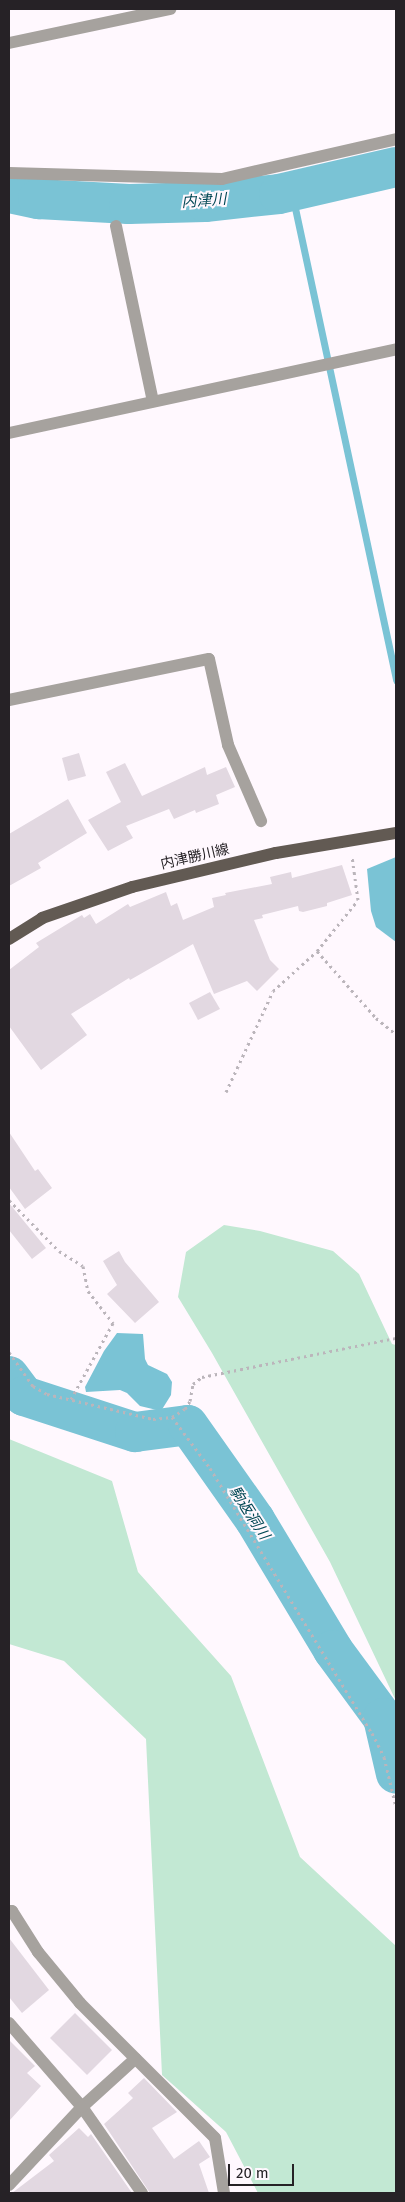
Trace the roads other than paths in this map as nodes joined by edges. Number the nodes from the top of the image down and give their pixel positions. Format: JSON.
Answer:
{"nodes":[{"id":1,"x":170,"y":9,"type":"edge"},
{"id":2,"x":9,"y":43,"type":"edge"},
{"id":3,"x":396,"y":139,"type":"edge"},
{"id":4,"x":9,"y":173,"type":"edge"},
{"id":5,"x":116,"y":226,"type":"dead end"},
{"id":6,"x":396,"y":349,"type":"edge"},
{"id":7,"x":153,"y":401,"type":"junction"},
{"id":8,"x":9,"y":433,"type":"edge"},
{"id":9,"x":9,"y":700,"type":"edge"},
{"id":10,"x":261,"y":821,"type":"dead end"},
{"id":11,"x":396,"y":832,"type":"edge"},
{"id":12,"x":9,"y":939,"type":"edge"},
{"id":13,"x":9,"y":1911,"type":"edge"},
{"id":14,"x":9,"y":2023,"type":"edge"},
{"id":15,"x":135,"y":2059,"type":"junction"},
{"id":16,"x":82,"y":2107,"type":"junction"},
{"id":17,"x":9,"y":2185,"type":"edge"},
{"id":18,"x":142,"y":2193,"type":"edge"},
{"id":19,"x":224,"y":2193,"type":"edge"}],
"edges":[{"from":1,"to":2,"type":"street"},
{"from":3,"to":4,"type":"street"},
{"from":5,"to":7,"type":"street"},
{"from":6,"to":7,"type":"street"},
{"from":7,"to":8,"type":"street"},
{"from":9,"to":10,"type":"street"},
{"from":11,"to":12,"type":"main road","name":"内津勝川線"},
{"from":13,"to":15,"type":"street"},
{"from":14,"to":16,"type":"street"},
{"from":15,"to":16,"type":"street"},
{"from":15,"to":19,"type":"street"},
{"from":16,"to":17,"type":"street"},
{"from":16,"to":18,"type":"street"}]}
